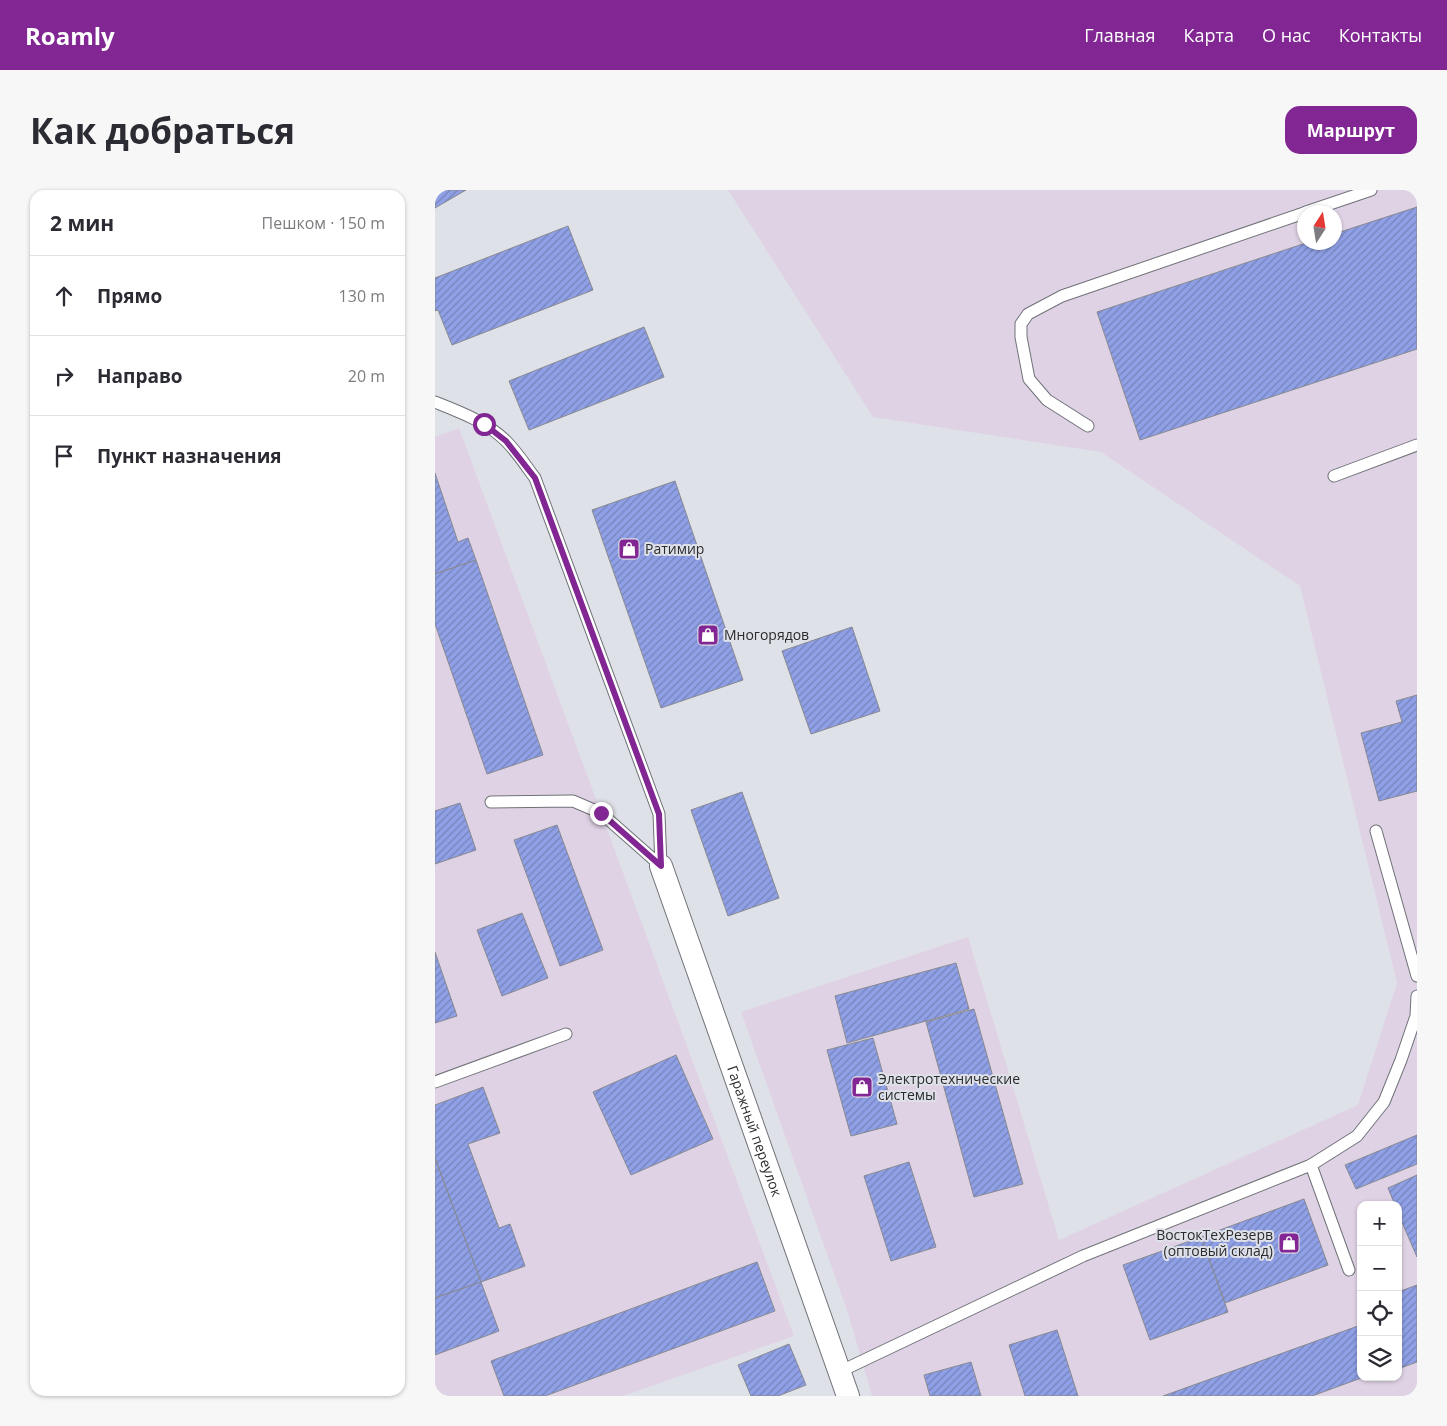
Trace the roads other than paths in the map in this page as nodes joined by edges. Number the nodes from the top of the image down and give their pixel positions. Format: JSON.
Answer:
{"nodes":[{"id":1,"x":1371,"y":190,"type":"edge"},
{"id":2,"x":1328,"y":205,"type":"edge"},
{"id":3,"x":1297,"y":216,"type":"edge"},
{"id":4,"x":435,"y":402,"type":"edge"},
{"id":5,"x":1088,"y":426,"type":"dead end"},
{"id":6,"x":1417,"y":445,"type":"edge"},
{"id":7,"x":1334,"y":476,"type":"dead end"},
{"id":8,"x":491,"y":802,"type":"dead end"},
{"id":9,"x":1376,"y":830,"type":"dead end"},
{"id":10,"x":661,"y":866,"type":"junction"},
{"id":11,"x":1417,"y":976,"type":"edge"},
{"id":12,"x":1417,"y":996,"type":"edge"},
{"id":13,"x":566,"y":1034,"type":"dead end"},
{"id":14,"x":435,"y":1082,"type":"edge"},
{"id":15,"x":1311,"y":1165,"type":"junction"},
{"id":16,"x":1349,"y":1270,"type":"dead end"},
{"id":17,"x":839,"y":1372,"type":"junction"},
{"id":18,"x":848,"y":1396,"type":"edge"}],
"edges":[{"from":1,"to":2,"type":"lane"},
{"from":3,"to":5,"type":"lane"},
{"from":4,"to":10,"type":"lane"},
{"from":6,"to":7,"type":"lane"},
{"from":8,"to":10,"type":"lane"},
{"from":9,"to":11,"type":"lane"},
{"from":10,"to":17,"type":"street","name":"Гаражный переулок"},
{"from":12,"to":15,"type":"lane"},
{"from":13,"to":14,"type":"lane"},
{"from":15,"to":16,"type":"lane"},
{"from":15,"to":17,"type":"lane"},
{"from":17,"to":18,"type":"street","name":"Гаражный переулок"}]}
